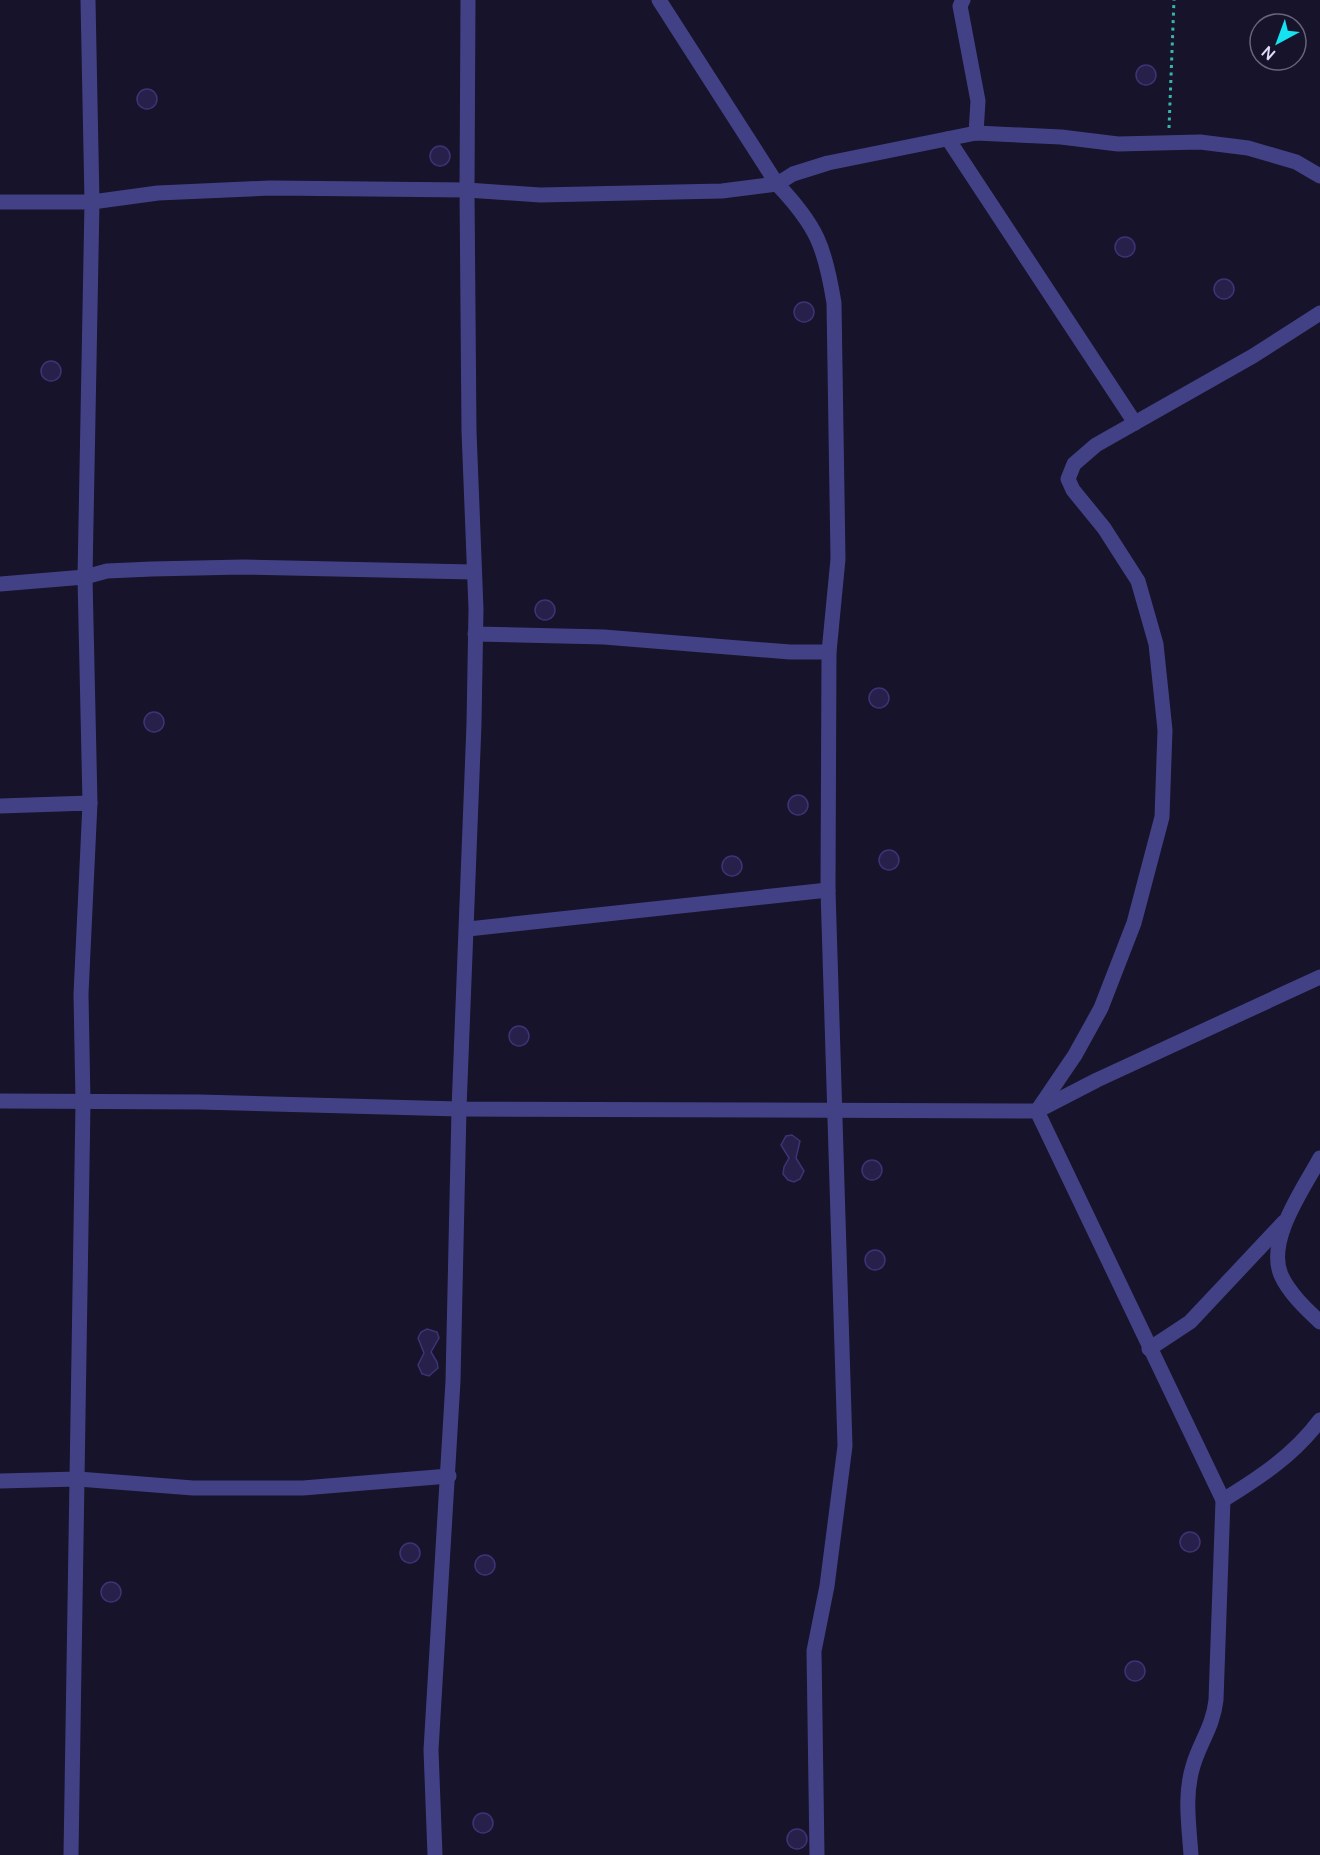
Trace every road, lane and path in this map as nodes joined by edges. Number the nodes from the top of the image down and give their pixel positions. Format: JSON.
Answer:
{"nodes":[{"id":1,"x":88,"y":0,"type":"edge"},
{"id":2,"x":468,"y":0,"type":"edge"},
{"id":3,"x":659,"y":0,"type":"edge"},
{"id":4,"x":963,"y":0,"type":"edge"},
{"id":5,"x":1174,"y":0,"type":"edge"},
{"id":6,"x":976,"y":133,"type":"junction"},
{"id":7,"x":948,"y":139,"type":"junction"},
{"id":8,"x":1168,"y":142,"type":"junction"},
{"id":9,"x":1320,"y":176,"type":"edge"},
{"id":10,"x":777,"y":184,"type":"junction"},
{"id":11,"x":467,"y":190,"type":"junction"},
{"id":12,"x":0,"y":202,"type":"edge"},
{"id":13,"x":92,"y":202,"type":"junction"},
{"id":14,"x":1320,"y":313,"type":"edge"},
{"id":15,"x":1135,"y":423,"type":"junction"},
{"id":16,"x":473,"y":572,"type":"junction"},
{"id":17,"x":85,"y":577,"type":"junction"},
{"id":18,"x":0,"y":584,"type":"edge"},
{"id":19,"x":476,"y":634,"type":"junction"},
{"id":20,"x":830,"y":652,"type":"junction"},
{"id":21,"x":90,"y":803,"type":"junction"},
{"id":22,"x":0,"y":806,"type":"edge"},
{"id":23,"x":828,"y":890,"type":"junction"},
{"id":24,"x":468,"y":929,"type":"junction"},
{"id":25,"x":1320,"y":977,"type":"edge"},
{"id":26,"x":0,"y":1101,"type":"edge"},
{"id":27,"x":83,"y":1103,"type":"junction"},
{"id":28,"x":837,"y":1108,"type":"junction"},
{"id":29,"x":459,"y":1109,"type":"junction"},
{"id":30,"x":1037,"y":1111,"type":"junction"},
{"id":31,"x":1320,"y":1158,"type":"edge"},
{"id":32,"x":1285,"y":1221,"type":"junction"},
{"id":33,"x":1320,"y":1322,"type":"edge"},
{"id":34,"x":1149,"y":1349,"type":"junction"},
{"id":35,"x":1320,"y":1420,"type":"edge"},
{"id":36,"x":449,"y":1476,"type":"junction"},
{"id":37,"x":78,"y":1479,"type":"junction"},
{"id":38,"x":0,"y":1481,"type":"edge"},
{"id":39,"x":1223,"y":1500,"type":"junction"},
{"id":40,"x":71,"y":1855,"type":"edge"},
{"id":41,"x":435,"y":1855,"type":"edge"},
{"id":42,"x":817,"y":1855,"type":"edge"},
{"id":43,"x":1191,"y":1855,"type":"edge"}],
"edges":[{"from":1,"to":13,"type":"street"},
{"from":2,"to":11,"type":"street"},
{"from":3,"to":10,"type":"street"},
{"from":4,"to":6,"type":"street"},
{"from":5,"to":8,"type":"path"},
{"from":6,"to":7,"type":"street"},
{"from":6,"to":8,"type":"street"},
{"from":7,"to":10,"type":"street"},
{"from":7,"to":15,"type":"street"},
{"from":8,"to":9,"type":"street"},
{"from":10,"to":11,"type":"street"},
{"from":10,"to":20,"type":"street"},
{"from":11,"to":13,"type":"street"},
{"from":11,"to":16,"type":"street"},
{"from":12,"to":13,"type":"street"},
{"from":13,"to":17,"type":"street"},
{"from":14,"to":15,"type":"street"},
{"from":15,"to":30,"type":"street"},
{"from":16,"to":17,"type":"street"},
{"from":16,"to":19,"type":"street"},
{"from":17,"to":18,"type":"street"},
{"from":17,"to":21,"type":"street"},
{"from":19,"to":20,"type":"street"},
{"from":19,"to":24,"type":"street"},
{"from":20,"to":23,"type":"street"},
{"from":21,"to":22,"type":"street"},
{"from":21,"to":27,"type":"street"},
{"from":23,"to":24,"type":"street"},
{"from":23,"to":28,"type":"street"},
{"from":24,"to":29,"type":"street"},
{"from":25,"to":30,"type":"street"},
{"from":26,"to":27,"type":"street"},
{"from":27,"to":29,"type":"street"},
{"from":27,"to":37,"type":"street"},
{"from":28,"to":29,"type":"street"},
{"from":28,"to":30,"type":"street"},
{"from":28,"to":42,"type":"street"},
{"from":29,"to":36,"type":"street"},
{"from":30,"to":34,"type":"street"},
{"from":31,"to":32,"type":"street"},
{"from":32,"to":33,"type":"street"},
{"from":32,"to":34,"type":"street"},
{"from":34,"to":39,"type":"street"},
{"from":35,"to":39,"type":"street"},
{"from":36,"to":37,"type":"street"},
{"from":36,"to":41,"type":"street"},
{"from":37,"to":38,"type":"street"},
{"from":37,"to":40,"type":"street"},
{"from":39,"to":43,"type":"street"}]}
